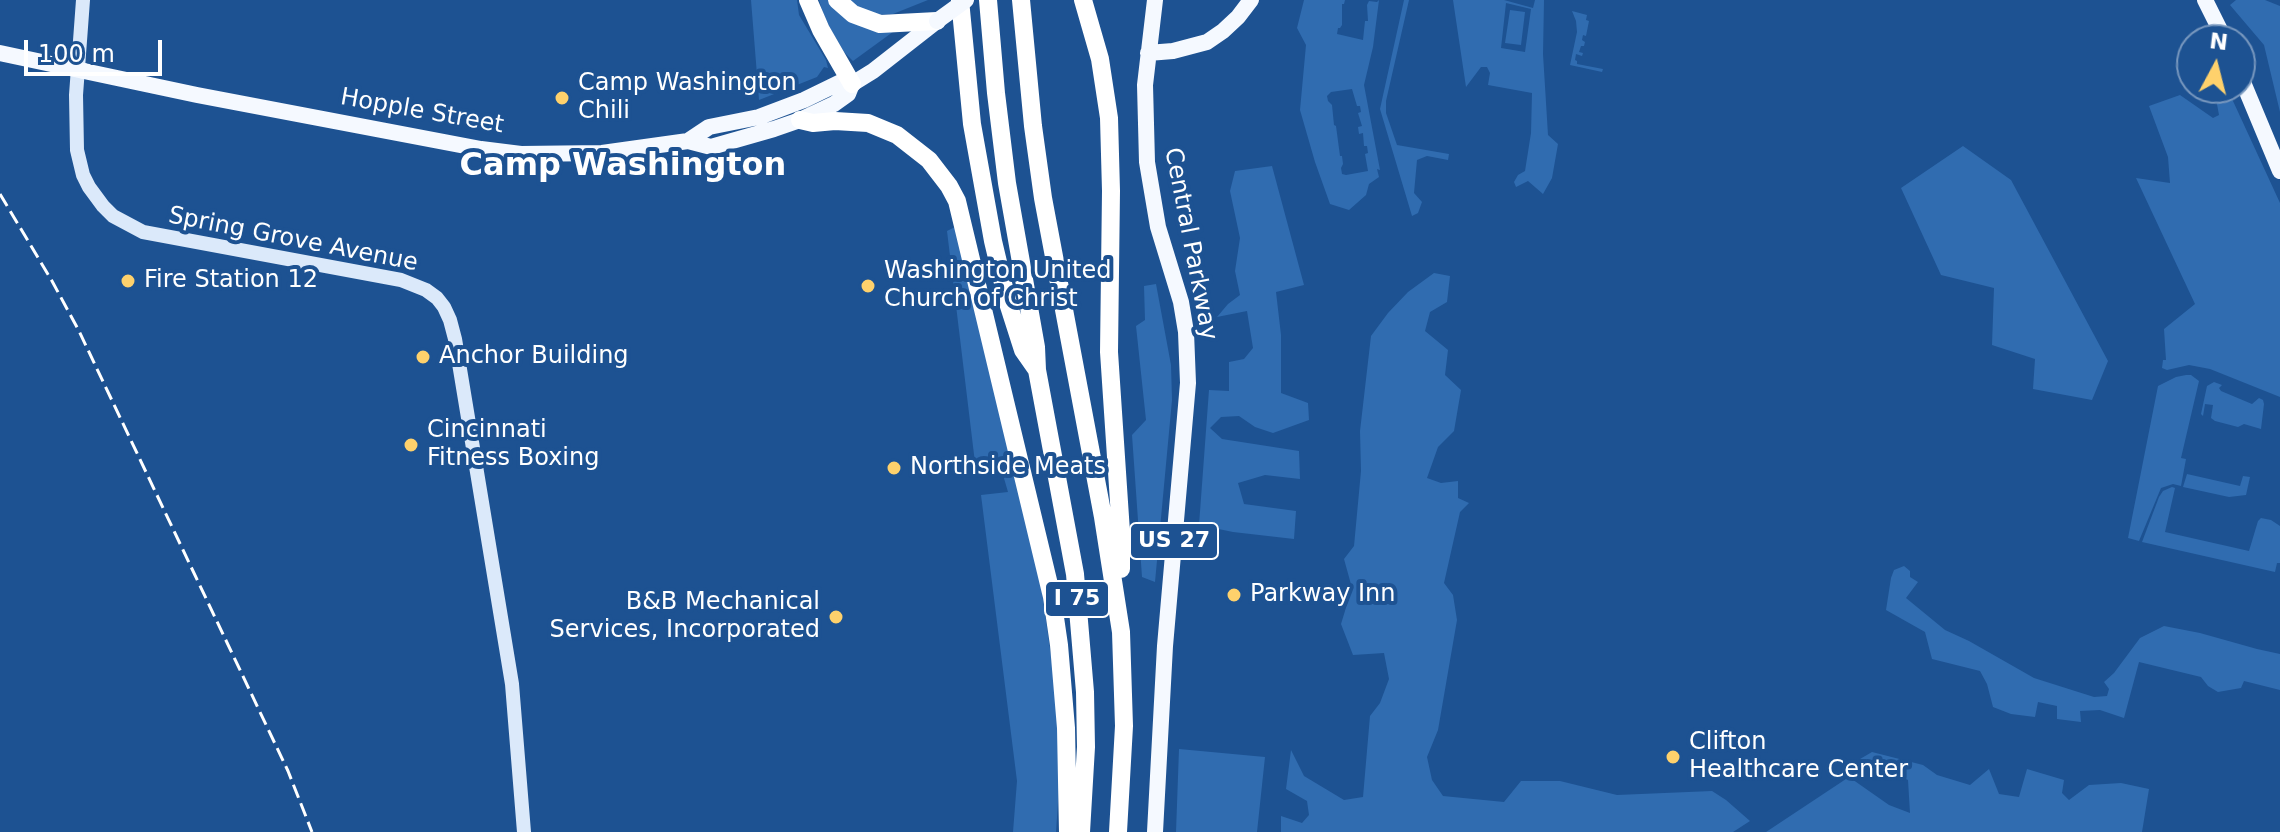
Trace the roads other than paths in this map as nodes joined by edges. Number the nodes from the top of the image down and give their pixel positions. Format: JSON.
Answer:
{"nodes":[{"id":1,"x":83,"y":0,"type":"edge"},
{"id":2,"x":808,"y":0,"type":"edge"},
{"id":3,"x":837,"y":0,"type":"edge"},
{"id":4,"x":963,"y":0,"type":"edge"},
{"id":5,"x":988,"y":0,"type":"edge"},
{"id":6,"x":1021,"y":0,"type":"edge"},
{"id":7,"x":1083,"y":0,"type":"edge"},
{"id":8,"x":1155,"y":0,"type":"edge"},
{"id":9,"x":1251,"y":0,"type":"edge"},
{"id":10,"x":2205,"y":0,"type":"edge"},
{"id":11,"x":937,"y":21,"type":"junction"},
{"id":12,"x":2217,"y":24,"type":"edge"},
{"id":13,"x":0,"y":53,"type":"edge"},
{"id":14,"x":1148,"y":53,"type":"junction"},
{"id":15,"x":852,"y":84,"type":"junction"},
{"id":16,"x":2252,"y":104,"type":"edge"},
{"id":17,"x":800,"y":120,"type":"junction"},
{"id":18,"x":688,"y":141,"type":"junction"},
{"id":19,"x":2280,"y":171,"type":"edge"},
{"id":20,"x":1037,"y":370,"type":"junction"},
{"id":21,"x":1121,"y":632,"type":"junction"},
{"id":22,"x":524,"y":832,"type":"edge"},
{"id":23,"x":1068,"y":832,"type":"edge"},
{"id":24,"x":1081,"y":832,"type":"edge"},
{"id":25,"x":1118,"y":832,"type":"edge"},
{"id":26,"x":1155,"y":832,"type":"edge"}],
"edges":[{"from":1,"to":22,"type":"main road","name":"Spring Grove Avenue"},
{"from":2,"to":15,"type":"highway"},
{"from":3,"to":11,"type":"highway"},
{"from":4,"to":11,"type":"main road","name":"Hopple Street","bridge":true},
{"from":4,"to":20,"type":"highway"},
{"from":5,"to":20,"type":"highway","number":"I 75"},
{"from":6,"to":21,"type":"highway","number":"I 75"},
{"from":7,"to":21,"type":"highway"},
{"from":8,"to":14,"type":"main road","name":"Central Parkway"},
{"from":9,"to":14,"type":"main road"},
{"from":10,"to":12,"type":"main road"},
{"from":11,"to":15,"type":"main road","name":"Hopple Street"},
{"from":13,"to":18,"type":"main road","name":"Hopple Street","bridge":true},
{"from":14,"to":26,"type":"main road","name":"Central Parkway","number":"US 27"},
{"from":15,"to":17,"type":"main road","name":"Hopple Street"},
{"from":15,"to":18,"type":"main road","name":"Hopple Street"},
{"from":16,"to":19,"type":"main road"},
{"from":17,"to":18,"type":"main road","name":"Hopple Street"},
{"from":17,"to":23,"type":"highway"},
{"from":20,"to":24,"type":"highway","number":"I 75"},
{"from":21,"to":25,"type":"highway","number":"I 75"}]}
